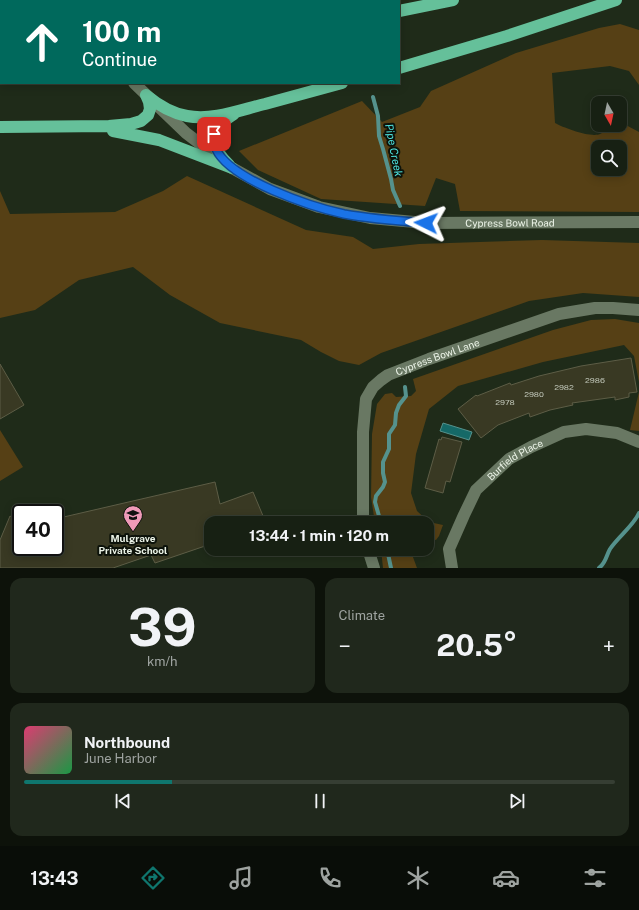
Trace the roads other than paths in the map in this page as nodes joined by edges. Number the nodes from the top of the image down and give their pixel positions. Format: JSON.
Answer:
{"nodes":[{"id":1,"x":452,"y":0,"type":"edge"},
{"id":2,"x":616,"y":0,"type":"edge"},
{"id":3,"x":400,"y":11,"type":"edge"},
{"id":4,"x":400,"y":68,"type":"edge"},
{"id":5,"x":135,"y":84,"type":"edge"},
{"id":6,"x":338,"y":84,"type":"edge"},
{"id":7,"x":146,"y":95,"type":"junction"},
{"id":8,"x":243,"y":110,"type":"junction"},
{"id":9,"x":78,"y":126,"type":"junction"},
{"id":10,"x":0,"y":127,"type":"edge"},
{"id":11,"x":232,"y":168,"type":"junction"},
{"id":12,"x":639,"y":222,"type":"edge"},
{"id":13,"x":639,"y":310,"type":"edge"},
{"id":14,"x":639,"y":442,"type":"edge"},
{"id":15,"x":364,"y":516,"type":"edge"},
{"id":16,"x":370,"y":556,"type":"edge"},
{"id":17,"x":374,"y":568,"type":"edge"},
{"id":18,"x":452,"y":568,"type":"edge"}],
"edges":[{"from":1,"to":3,"type":"highway"},
{"from":2,"to":4,"type":"highway"},
{"from":5,"to":7,"type":"street","name":"Cypress Bowl Road"},
{"from":6,"to":8,"type":"highway"},
{"from":7,"to":8,"type":"highway"},
{"from":7,"to":9,"type":"highway"},
{"from":7,"to":11,"type":"street","name":"Cypress Bowl Road"},
{"from":8,"to":11,"type":"highway"},
{"from":9,"to":10,"type":"highway"},
{"from":9,"to":11,"type":"highway"},
{"from":11,"to":12,"type":"street","name":"Cypress Bowl Road"},
{"from":13,"to":15,"type":"street","name":"Cypress Bowl Lane"},
{"from":14,"to":18,"type":"street","name":"Burfield Place"},
{"from":16,"to":17,"type":"street"}]}
